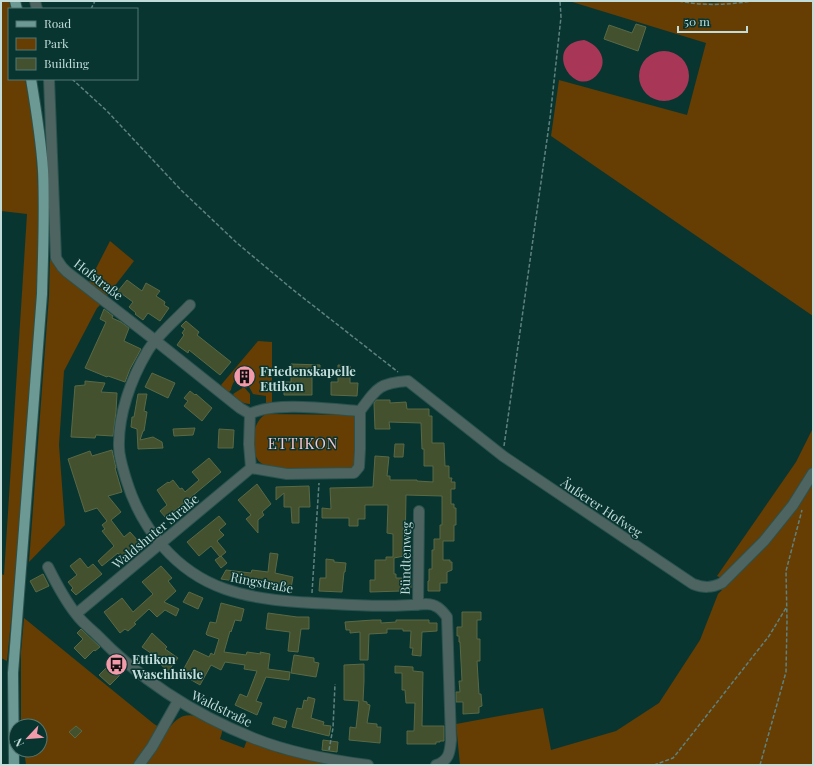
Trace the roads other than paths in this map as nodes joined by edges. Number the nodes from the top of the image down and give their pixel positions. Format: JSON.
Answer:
{"nodes":[{"id":1,"x":31,"y":80,"type":"edge"},
{"id":2,"x":49,"y":80,"type":"edge"},
{"id":3,"x":190,"y":305,"type":"dead end"},
{"id":4,"x":156,"y":341,"type":"junction"},
{"id":5,"x":360,"y":411,"type":"junction"},
{"id":6,"x":250,"y":414,"type":"junction"},
{"id":7,"x":251,"y":468,"type":"junction"},
{"id":8,"x":813,"y":472,"type":"edge"},
{"id":9,"x":419,"y":511,"type":"dead end"},
{"id":10,"x":160,"y":544,"type":"junction"},
{"id":11,"x":48,"y":567,"type":"dead end"},
{"id":12,"x":418,"y":605,"type":"junction"},
{"id":13,"x":76,"y":614,"type":"junction"},
{"id":14,"x":178,"y":701,"type":"junction"},
{"id":15,"x":14,"y":765,"type":"edge"},
{"id":16,"x":138,"y":765,"type":"edge"},
{"id":17,"x":368,"y":765,"type":"edge"},
{"id":18,"x":436,"y":765,"type":"edge"}],
"edges":[{"from":1,"to":15,"type":"main road"},
{"from":2,"to":4,"type":"street","name":"Hofstraße"},
{"from":3,"to":4,"type":"street","name":"Ringstraße"},
{"from":4,"to":6,"type":"street","name":"Hofstraße"},
{"from":4,"to":10,"type":"street","name":"Ringstraße"},
{"from":5,"to":6,"type":"street"},
{"from":5,"to":7,"type":"street"},
{"from":5,"to":8,"type":"street","name":"Äußerer Hofweg"},
{"from":6,"to":7,"type":"street"},
{"from":7,"to":10,"type":"street","name":"Waldshuter Straße"},
{"from":9,"to":12,"type":"street","name":"Bündtenweg"},
{"from":10,"to":12,"type":"street","name":"Ringstraße"},
{"from":10,"to":13,"type":"street","name":"Waldshuter Straße"},
{"from":11,"to":13,"type":"street","name":"Waldstraße"},
{"from":12,"to":18,"type":"street","name":"Ringstraße"},
{"from":13,"to":14,"type":"street","name":"Waldstraße"},
{"from":14,"to":16,"type":"street"},
{"from":14,"to":17,"type":"street","name":"Waldstraße"}]}
